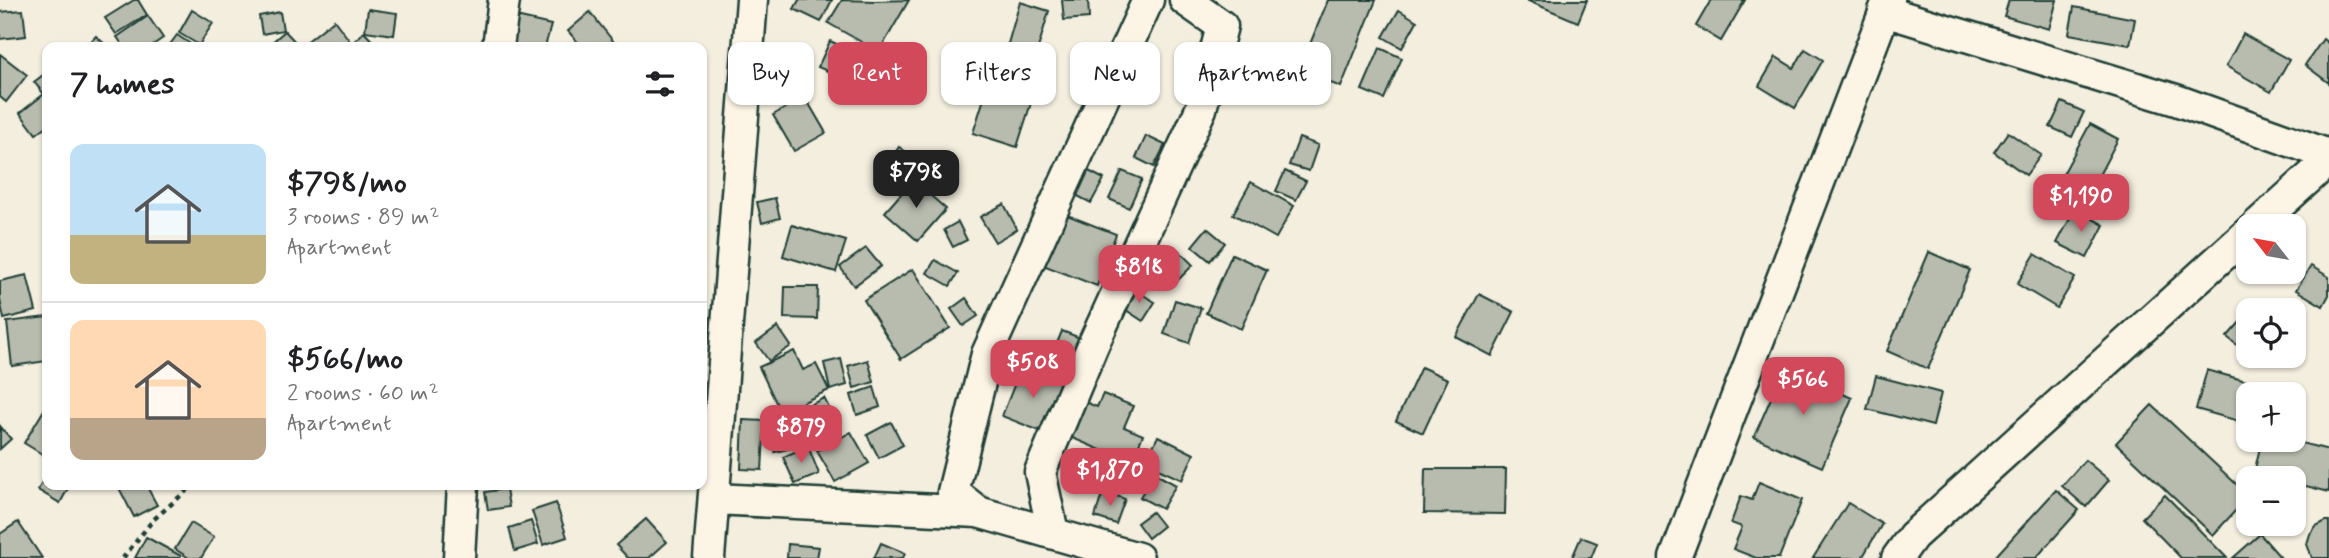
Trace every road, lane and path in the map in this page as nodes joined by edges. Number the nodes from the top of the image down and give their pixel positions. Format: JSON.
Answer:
{"nodes":[{"id":1,"x":504,"y":0,"type":"edge"},
{"id":2,"x":752,"y":0,"type":"edge"},
{"id":3,"x":1148,"y":0,"type":"edge"},
{"id":4,"x":1185,"y":0,"type":"edge"},
{"id":5,"x":1887,"y":5,"type":"edge"},
{"id":6,"x":499,"y":42,"type":"edge"},
{"id":7,"x":2329,"y":155,"type":"edge"},
{"id":8,"x":2329,"y":160,"type":"edge"},
{"id":9,"x":2269,"y":214,"type":"edge"},
{"id":10,"x":2236,"y":244,"type":"edge"},
{"id":11,"x":187,"y":490,"type":"edge"},
{"id":12,"x":463,"y":490,"type":"edge"},
{"id":13,"x":714,"y":499,"type":"junction"},
{"id":14,"x":978,"y":512,"type":"junction"},
{"id":15,"x":1054,"y":533,"type":"junction"},
{"id":16,"x":123,"y":558,"type":"edge"},
{"id":17,"x":459,"y":558,"type":"edge"},
{"id":18,"x":709,"y":558,"type":"edge"},
{"id":19,"x":1138,"y":558,"type":"edge"},
{"id":20,"x":1675,"y":558,"type":"edge"},
{"id":21,"x":1897,"y":558,"type":"edge"}],
"edges":[{"from":1,"to":6,"type":"street"},
{"from":2,"to":13,"type":"street"},
{"from":3,"to":14,"type":"street"},
{"from":4,"to":15,"type":"street"},
{"from":5,"to":7,"type":"street"},
{"from":5,"to":20,"type":"street"},
{"from":8,"to":9,"type":"street"},
{"from":10,"to":21,"type":"street"},
{"from":11,"to":16,"type":"path"},
{"from":12,"to":17,"type":"street"},
{"from":13,"to":14,"type":"street"},
{"from":13,"to":18,"type":"street"},
{"from":14,"to":15,"type":"street"},
{"from":15,"to":19,"type":"street"}]}
